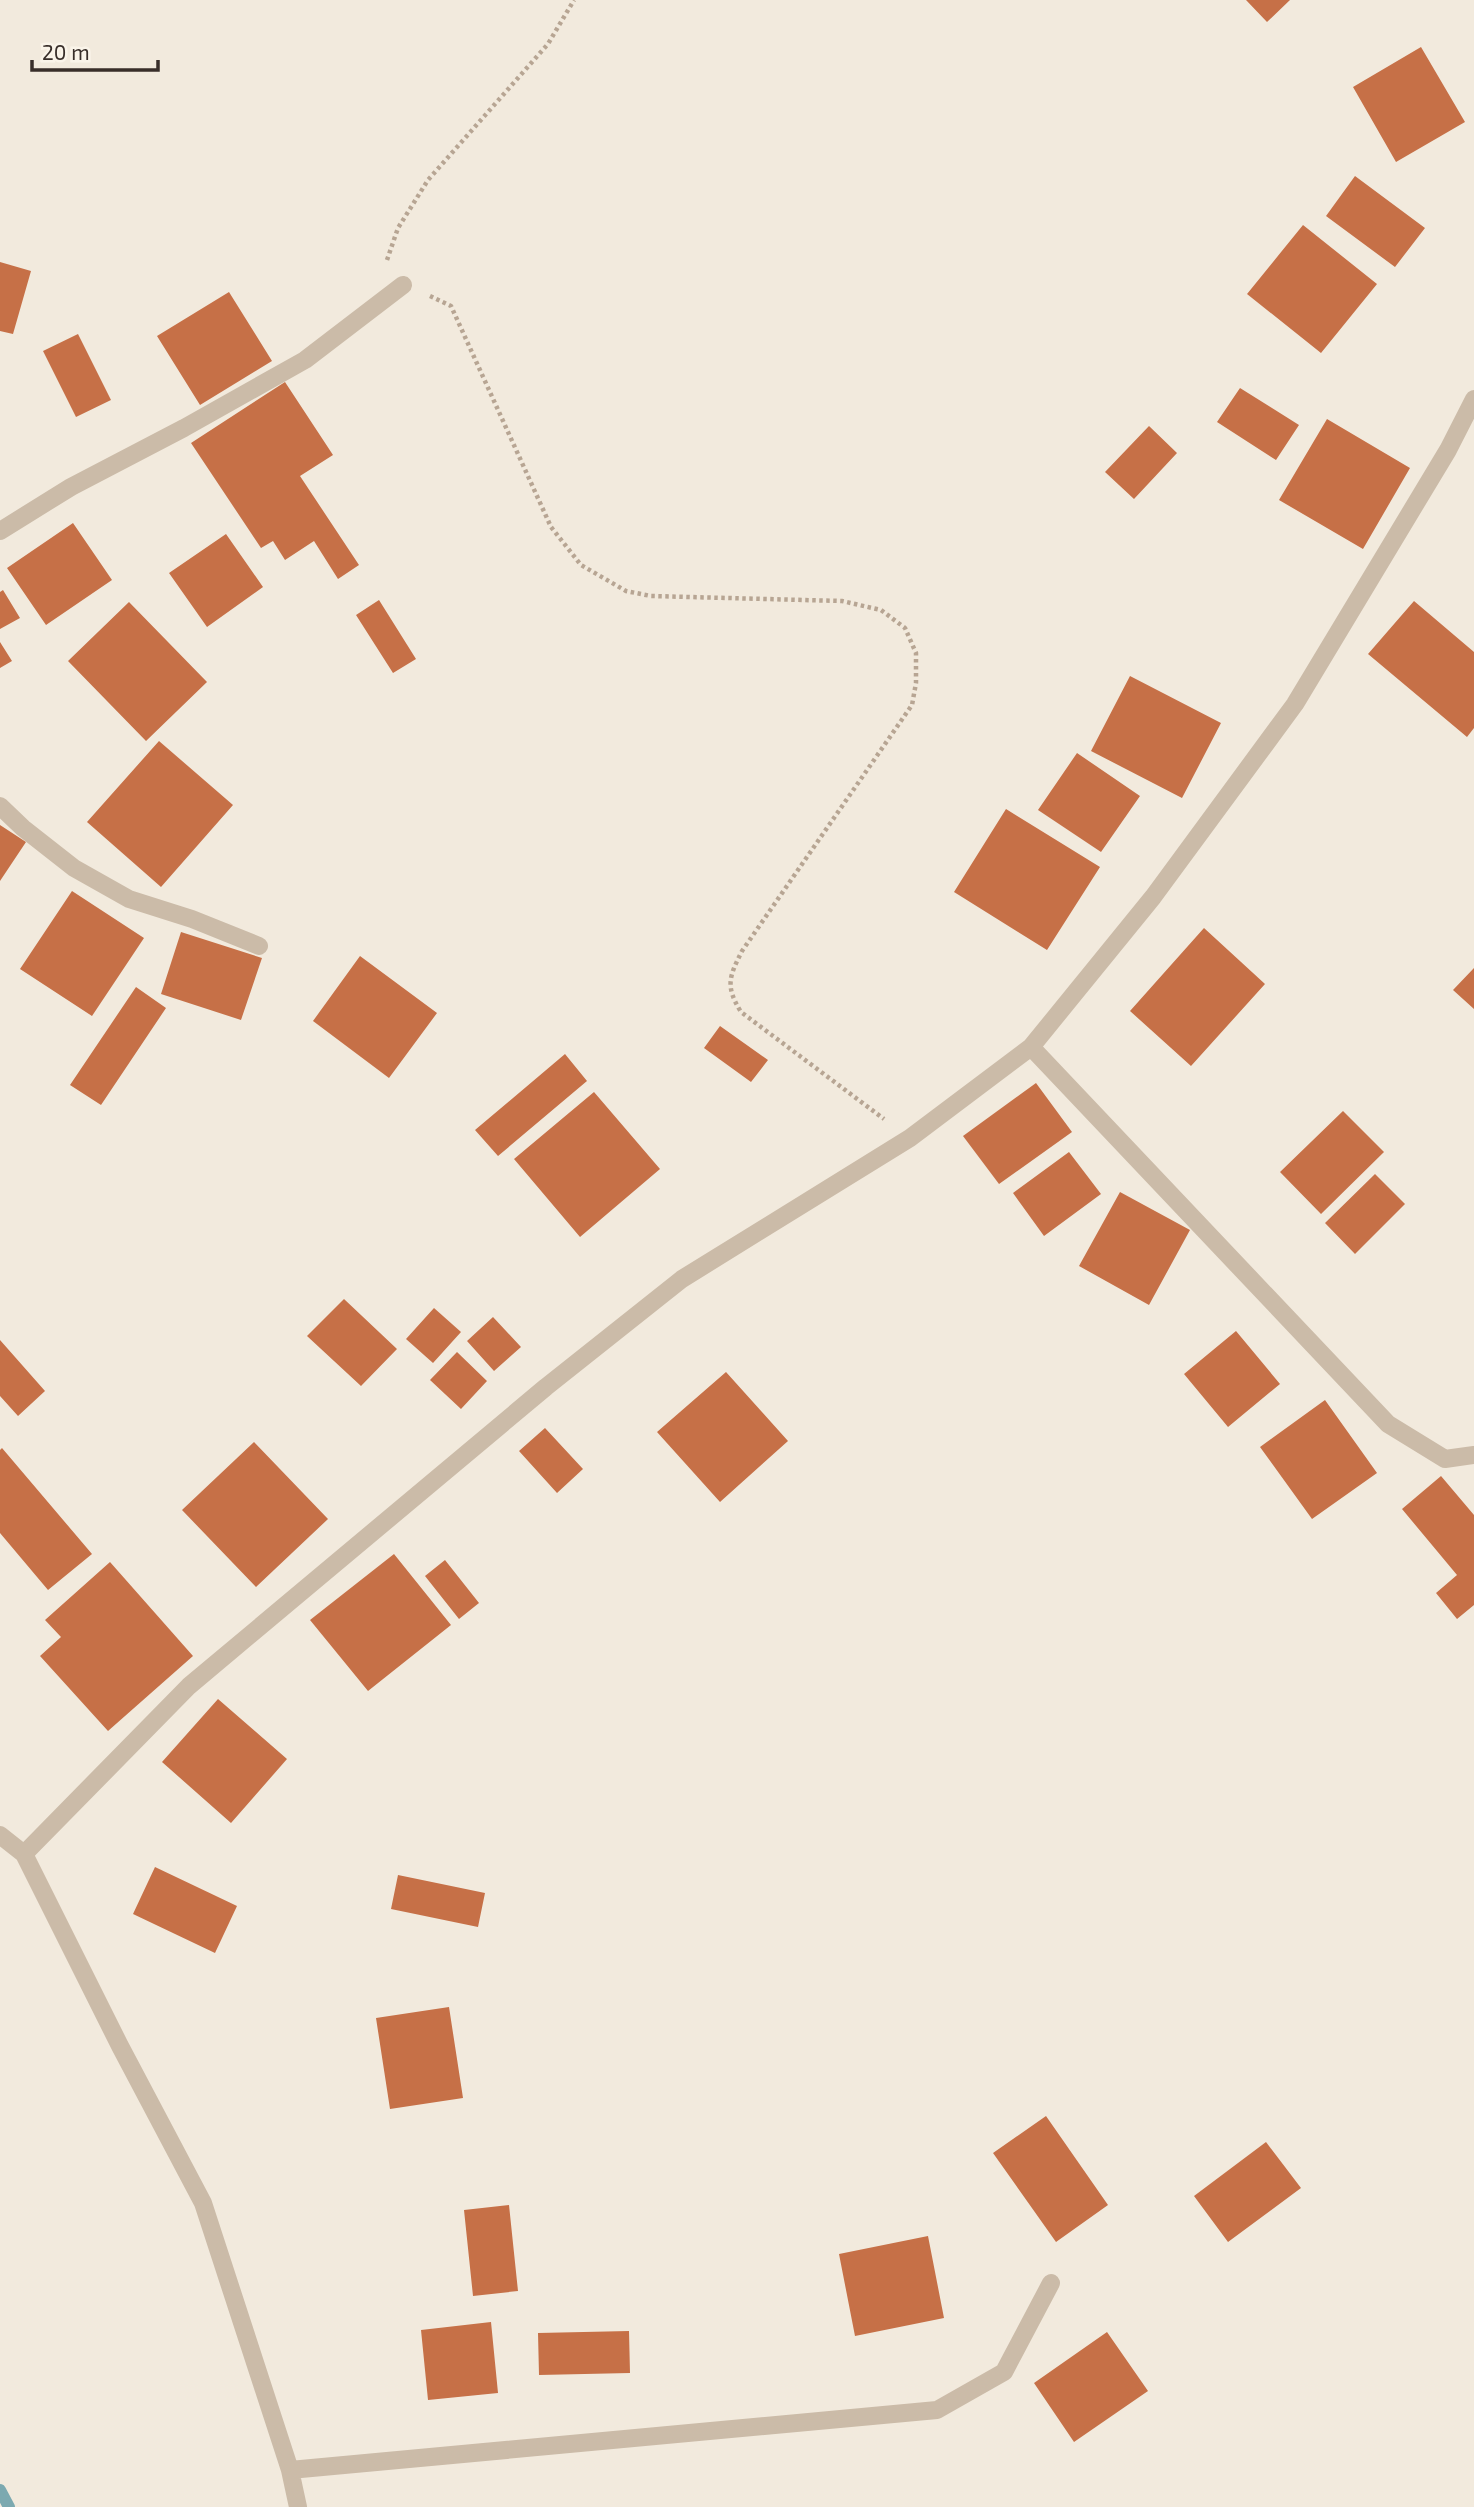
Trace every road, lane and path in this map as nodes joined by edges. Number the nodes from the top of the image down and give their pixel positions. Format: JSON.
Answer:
{"nodes":[{"id":1,"x":574,"y":0,"type":"edge"},
{"id":2,"x":403,"y":285,"type":"junction"},
{"id":3,"x":1474,"y":399,"type":"edge"},
{"id":4,"x":0,"y":531,"type":"edge"},
{"id":5,"x":0,"y":806,"type":"edge"},
{"id":6,"x":259,"y":946,"type":"dead end"},
{"id":7,"x":1031,"y":1047,"type":"junction"},
{"id":8,"x":910,"y":1138,"type":"junction"},
{"id":9,"x":1474,"y":1455,"type":"edge"},
{"id":10,"x":0,"y":1835,"type":"edge"},
{"id":11,"x":24,"y":1854,"type":"junction"},
{"id":12,"x":1051,"y":2283,"type":"dead end"},
{"id":13,"x":290,"y":2470,"type":"junction"},
{"id":14,"x":299,"y":2507,"type":"edge"}],
"edges":[{"from":1,"to":2,"type":"path"},
{"from":2,"to":4,"type":"street"},
{"from":2,"to":8,"type":"path"},
{"from":3,"to":7,"type":"street"},
{"from":5,"to":6,"type":"street"},
{"from":7,"to":8,"type":"street"},
{"from":7,"to":9,"type":"street"},
{"from":8,"to":11,"type":"street"},
{"from":10,"to":11,"type":"street"},
{"from":11,"to":13,"type":"street"},
{"from":12,"to":13,"type":"street"},
{"from":13,"to":14,"type":"street"}]}
